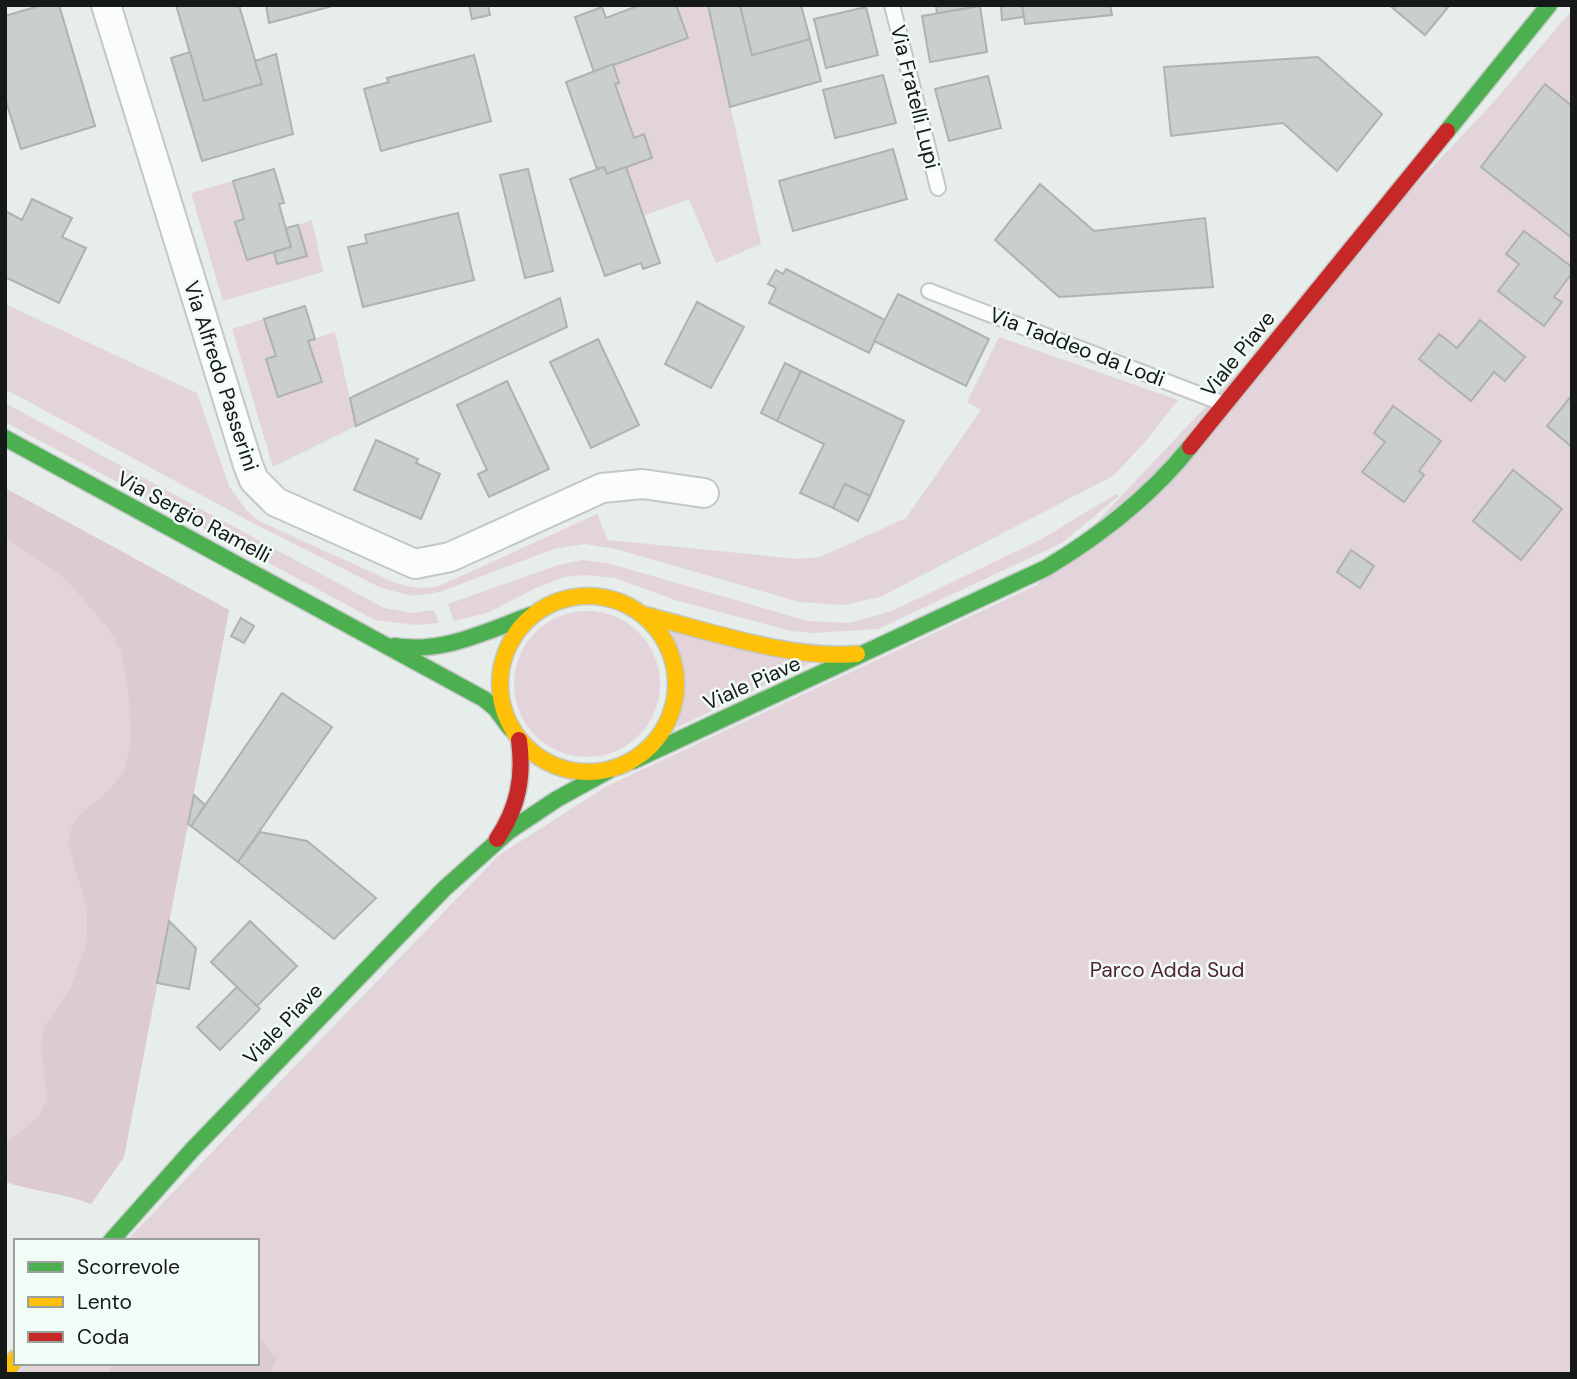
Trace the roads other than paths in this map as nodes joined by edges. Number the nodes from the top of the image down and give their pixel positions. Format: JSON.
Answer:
{"nodes":[{"id":1,"x":106,"y":5,"type":"edge"},
{"id":2,"x":892,"y":5,"type":"edge"},
{"id":3,"x":1549,"y":5,"type":"edge"},
{"id":4,"x":939,"y":188,"type":"dead end"},
{"id":5,"x":929,"y":291,"type":"dead end"},
{"id":6,"x":1225,"y":404,"type":"junction"},
{"id":7,"x":5,"y":438,"type":"edge"},
{"id":8,"x":704,"y":493,"type":"dead end"},
{"id":9,"x":531,"y":615,"type":"junction"},
{"id":10,"x":645,"y":615,"type":"junction"},
{"id":11,"x":363,"y":632,"type":"junction"},
{"id":12,"x":889,"y":644,"type":"junction"},
{"id":13,"x":514,"y":734,"type":"junction"},
{"id":14,"x":633,"y":761,"type":"junction"},
{"id":15,"x":608,"y":771,"type":"junction"},
{"id":16,"x":494,"y":844,"type":"junction"},
{"id":17,"x":113,"y":1239,"type":"edge"}],
"edges":[{"from":1,"to":8,"type":"street","name":"Via Alfredo Passerini"},
{"from":2,"to":4,"type":"lane","name":"Via Fratelli Lupi"},
{"from":3,"to":6,"type":"street","name":"Viale Piave"},
{"from":5,"to":6,"type":"lane","name":"Via Taddeo da Lodi"},
{"from":6,"to":12,"type":"street","name":"Viale Piave"},
{"from":7,"to":11,"type":"street","name":"Via Sergio Ramelli"},
{"from":9,"to":10,"type":"street","name":"Viale Piave"},
{"from":9,"to":11,"type":"street","name":"Via Sergio Ramelli"},
{"from":9,"to":13,"type":"street","name":"Viale Piave"},
{"from":10,"to":12,"type":"street","name":"Viale Piave"},
{"from":10,"to":14,"type":"street","name":"Viale Piave"},
{"from":11,"to":13,"type":"street","name":"Via Sergio Ramelli"},
{"from":12,"to":14,"type":"street","name":"Viale Piave"},
{"from":13,"to":15,"type":"street","name":"Viale Piave"},
{"from":13,"to":16,"type":"street","name":"Viale Piave"},
{"from":14,"to":15,"type":"street","name":"Viale Piave"},
{"from":15,"to":16,"type":"street","name":"Viale Piave"},
{"from":16,"to":17,"type":"street","name":"Viale Piave"}]}
